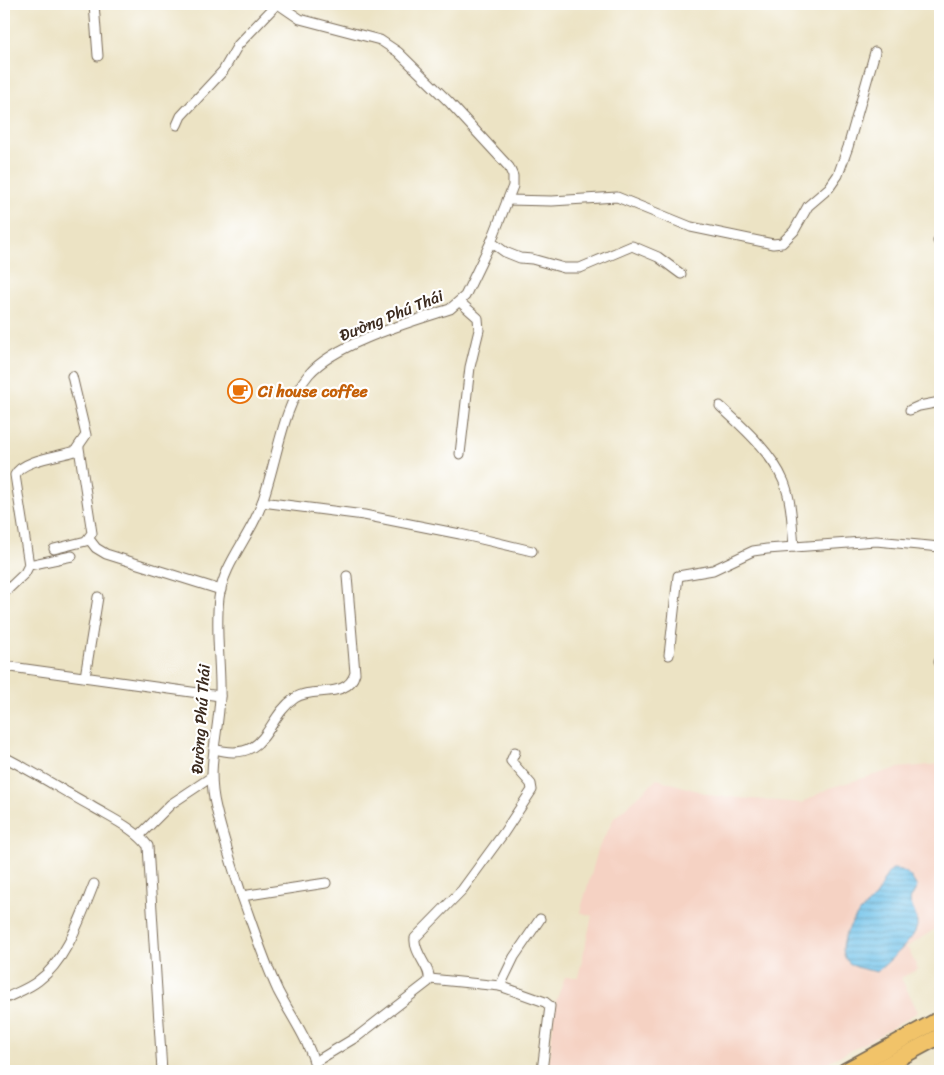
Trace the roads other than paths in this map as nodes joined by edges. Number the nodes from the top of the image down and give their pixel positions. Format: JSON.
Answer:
{"nodes":[{"id":1,"x":94,"y":4,"type":"edge"},
{"id":2,"x":277,"y":4,"type":"edge"},
{"id":3,"x":875,"y":52,"type":"dead end"},
{"id":4,"x":98,"y":56,"type":"dead end"},
{"id":5,"x":177,"y":125,"type":"dead end"},
{"id":6,"x":507,"y":200,"type":"junction"},
{"id":7,"x":492,"y":242,"type":"junction"},
{"id":8,"x":681,"y":274,"type":"dead end"},
{"id":9,"x":460,"y":302,"type":"junction"},
{"id":10,"x":72,"y":376,"type":"dead end"},
{"id":11,"x":940,"y":402,"type":"edge"},
{"id":12,"x":720,"y":406,"type":"dead end"},
{"id":13,"x":910,"y":410,"type":"dead end"},
{"id":14,"x":79,"y":448,"type":"junction"},
{"id":15,"x":460,"y":454,"type":"dead end"},
{"id":16,"x":262,"y":502,"type":"junction"},
{"id":17,"x":89,"y":539,"type":"junction"},
{"id":18,"x":794,"y":546,"type":"junction"},
{"id":19,"x":940,"y":547,"type":"edge"},
{"id":20,"x":54,"y":549,"type":"dead end"},
{"id":21,"x":532,"y":551,"type":"dead end"},
{"id":22,"x":72,"y":556,"type":"dead end"},
{"id":23,"x":28,"y":566,"type":"junction"},
{"id":24,"x":347,"y":576,"type":"dead end"},
{"id":25,"x":221,"y":590,"type":"junction"},
{"id":26,"x":4,"y":593,"type":"edge"},
{"id":27,"x":98,"y":597,"type":"dead end"},
{"id":28,"x":669,"y":655,"type":"dead end"},
{"id":29,"x":4,"y":666,"type":"edge"},
{"id":30,"x":85,"y":677,"type":"junction"},
{"id":31,"x":220,"y":696,"type":"junction"},
{"id":32,"x":214,"y":749,"type":"junction"},
{"id":33,"x":515,"y":752,"type":"dead end"},
{"id":34,"x":4,"y":757,"type":"edge"},
{"id":35,"x":210,"y":778,"type":"junction"},
{"id":36,"x":139,"y":836,"type":"junction"},
{"id":37,"x":326,"y":883,"type":"dead end"},
{"id":38,"x":94,"y":884,"type":"dead end"},
{"id":39,"x":242,"y":896,"type":"junction"},
{"id":40,"x":540,"y":919,"type":"dead end"},
{"id":41,"x":430,"y":979,"type":"junction"},
{"id":42,"x":500,"y":986,"type":"junction"},
{"id":43,"x":4,"y":999,"type":"edge"},
{"id":44,"x":940,"y":1019,"type":"edge"},
{"id":45,"x":940,"y":1036,"type":"edge"},
{"id":46,"x":315,"y":1062,"type":"junction"},
{"id":47,"x":162,"y":1071,"type":"edge"},
{"id":48,"x":317,"y":1071,"type":"edge"},
{"id":49,"x":542,"y":1071,"type":"edge"},
{"id":50,"x":845,"y":1071,"type":"edge"},
{"id":51,"x":875,"y":1071,"type":"edge"}],
"edges":[{"from":1,"to":4,"type":"street"},
{"from":2,"to":5,"type":"street"},
{"from":2,"to":6,"type":"street","name":"Đường Phú Thái"},
{"from":3,"to":6,"type":"street"},
{"from":6,"to":7,"type":"street","name":"Đường Phú Thái"},
{"from":7,"to":8,"type":"street"},
{"from":7,"to":9,"type":"street","name":"Đường Phú Thái"},
{"from":9,"to":15,"type":"street"},
{"from":9,"to":16,"type":"street","name":"Đường Phú Thái"},
{"from":10,"to":14,"type":"street"},
{"from":11,"to":13,"type":"street"},
{"from":12,"to":18,"type":"street"},
{"from":14,"to":17,"type":"street"},
{"from":14,"to":23,"type":"street"},
{"from":16,"to":21,"type":"street"},
{"from":16,"to":25,"type":"street","name":"Đường Phú Thái"},
{"from":17,"to":20,"type":"street"},
{"from":17,"to":25,"type":"street"},
{"from":18,"to":19,"type":"street"},
{"from":18,"to":28,"type":"street"},
{"from":22,"to":23,"type":"street"},
{"from":23,"to":26,"type":"street"},
{"from":24,"to":32,"type":"street"},
{"from":25,"to":31,"type":"street","name":"Đường Phú Thái"},
{"from":27,"to":30,"type":"street"},
{"from":29,"to":30,"type":"street"},
{"from":30,"to":31,"type":"street"},
{"from":31,"to":32,"type":"street","name":"Đường Phú Thái"},
{"from":32,"to":35,"type":"street","name":"Đường Phú Thái"},
{"from":33,"to":41,"type":"street"},
{"from":34,"to":36,"type":"street"},
{"from":35,"to":36,"type":"street"},
{"from":35,"to":39,"type":"street","name":"Đường Phú Thái"},
{"from":36,"to":47,"type":"street"},
{"from":37,"to":39,"type":"street"},
{"from":38,"to":43,"type":"street"},
{"from":39,"to":46,"type":"street","name":"Đường Phú Thái"},
{"from":40,"to":42,"type":"street"},
{"from":41,"to":42,"type":"street"},
{"from":41,"to":46,"type":"street"},
{"from":42,"to":49,"type":"street"},
{"from":44,"to":50,"type":"highway"},
{"from":45,"to":51,"type":"highway"},
{"from":46,"to":48,"type":"street","name":"Đường Phú Thái"}]}
